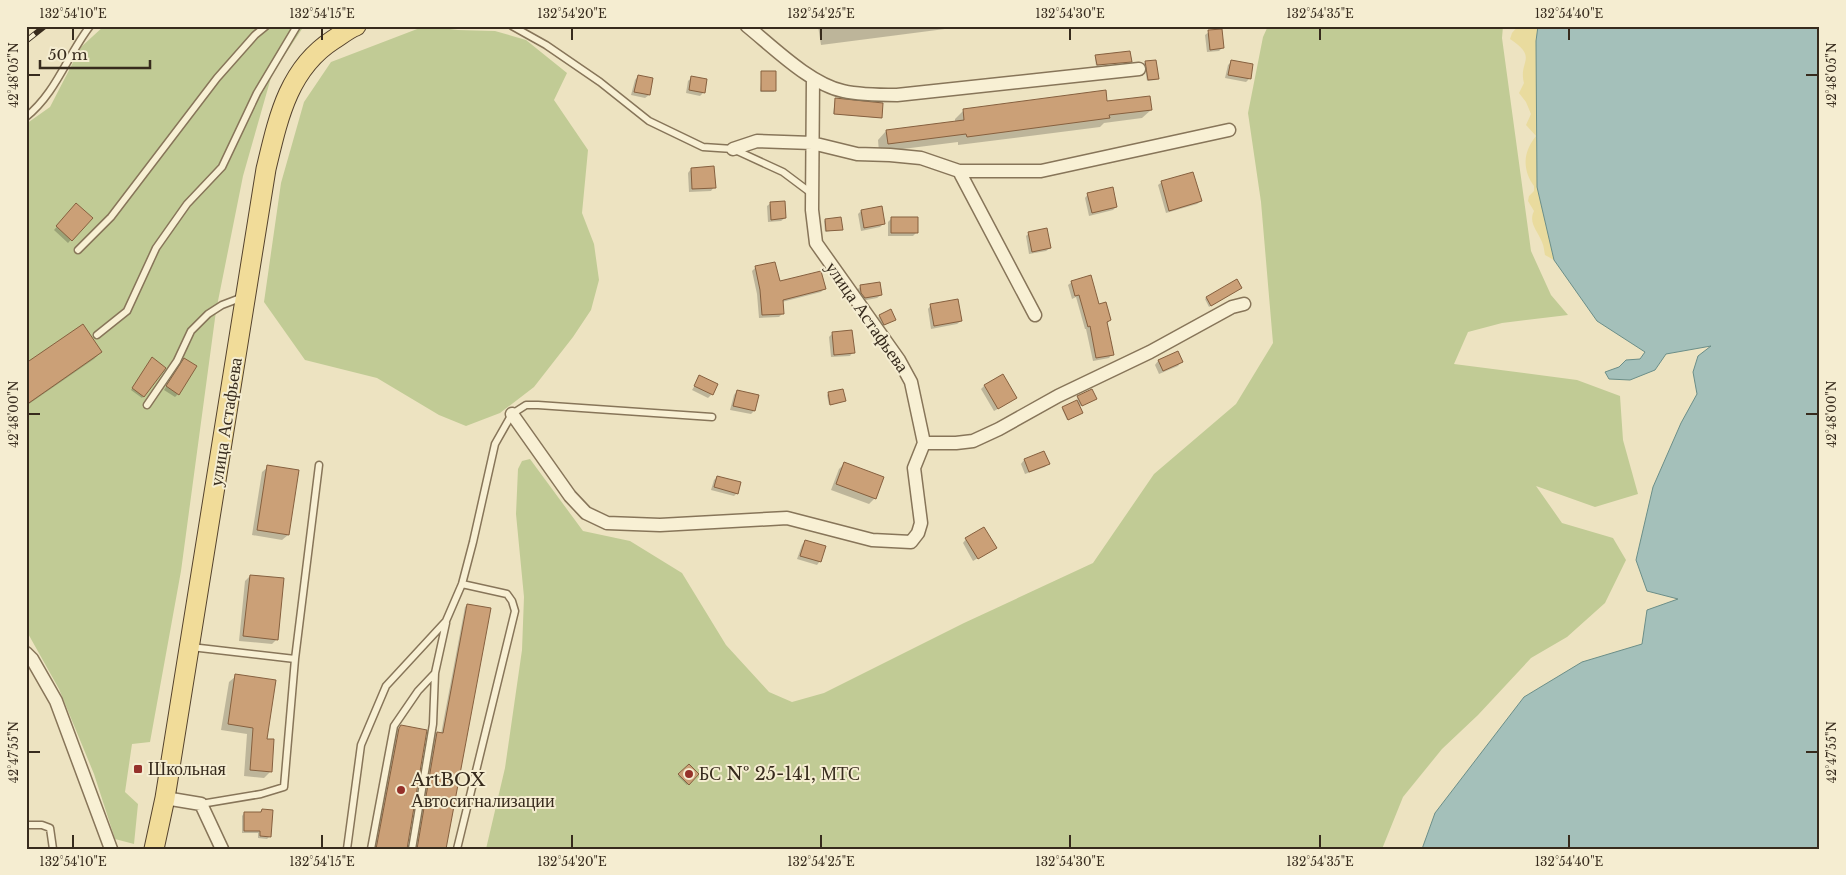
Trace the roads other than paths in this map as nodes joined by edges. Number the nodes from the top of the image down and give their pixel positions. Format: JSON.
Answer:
{"nodes":[{"id":1,"x":90,"y":26,"type":"edge"},
{"id":2,"x":266,"y":26,"type":"edge"},
{"id":3,"x":297,"y":26,"type":"edge"},
{"id":4,"x":356,"y":26,"type":"edge"},
{"id":5,"x":512,"y":26,"type":"edge"},
{"id":6,"x":747,"y":26,"type":"edge"},
{"id":7,"x":1138,"y":69,"type":"dead end"},
{"id":8,"x":813,"y":78,"type":"junction"},
{"id":9,"x":26,"y":117,"type":"edge"},
{"id":10,"x":1229,"y":130,"type":"dead end"},
{"id":11,"x":812,"y":143,"type":"junction"},
{"id":12,"x":733,"y":149,"type":"junction"},
{"id":13,"x":959,"y":171,"type":"junction"},
{"id":14,"x":812,"y":194,"type":"junction"},
{"id":15,"x":78,"y":250,"type":"dead end"},
{"id":16,"x":246,"y":295,"type":"junction"},
{"id":17,"x":1244,"y":304,"type":"dead end"},
{"id":18,"x":1035,"y":315,"type":"dead end"},
{"id":19,"x":97,"y":335,"type":"dead end"},
{"id":20,"x":147,"y":405,"type":"dead end"},
{"id":21,"x":512,"y":414,"type":"junction"},
{"id":22,"x":712,"y":417,"type":"dead end"},
{"id":23,"x":924,"y":443,"type":"junction"},
{"id":24,"x":319,"y":465,"type":"dead end"},
{"id":25,"x":462,"y":584,"type":"junction"},
{"id":26,"x":446,"y":621,"type":"junction"},
{"id":27,"x":190,"y":647,"type":"junction"},
{"id":28,"x":26,"y":654,"type":"edge"},
{"id":29,"x":295,"y":659,"type":"junction"},
{"id":30,"x":435,"y":673,"type":"junction"},
{"id":31,"x":165,"y":798,"type":"junction"},
{"id":32,"x":201,"y":804,"type":"junction"},
{"id":33,"x":26,"y":826,"type":"edge"},
{"id":34,"x":53,"y":849,"type":"edge"},
{"id":35,"x":111,"y":849,"type":"edge"},
{"id":36,"x":154,"y":849,"type":"edge"},
{"id":37,"x":222,"y":849,"type":"edge"},
{"id":38,"x":347,"y":849,"type":"edge"},
{"id":39,"x":371,"y":849,"type":"edge"},
{"id":40,"x":412,"y":849,"type":"edge"},
{"id":41,"x":457,"y":849,"type":"edge"}],
"edges":[{"from":1,"to":9,"type":"lane"},
{"from":2,"to":15,"type":"lane"},
{"from":3,"to":19,"type":"lane"},
{"from":4,"to":16,"type":"main road","name":"улица Астафьева"},
{"from":5,"to":12,"type":"lane"},
{"from":6,"to":8,"type":"street"},
{"from":7,"to":8,"type":"street"},
{"from":8,"to":11,"type":"street","name":"улица Астафьева"},
{"from":10,"to":13,"type":"street"},
{"from":11,"to":12,"type":"street"},
{"from":11,"to":13,"type":"street"},
{"from":11,"to":14,"type":"street","name":"улица Астафьева"},
{"from":12,"to":14,"type":"lane"},
{"from":13,"to":18,"type":"street"},
{"from":14,"to":23,"type":"street","name":"улица Астафьева"},
{"from":16,"to":20,"type":"lane"},
{"from":16,"to":27,"type":"main road","name":"улица Астафьева"},
{"from":17,"to":23,"type":"street"},
{"from":21,"to":22,"type":"lane"},
{"from":21,"to":23,"type":"street"},
{"from":21,"to":25,"type":"lane"},
{"from":24,"to":29,"type":"lane"},
{"from":25,"to":26,"type":"lane"},
{"from":25,"to":41,"type":"lane"},
{"from":26,"to":30,"type":"lane"},
{"from":26,"to":38,"type":"lane"},
{"from":27,"to":29,"type":"lane"},
{"from":27,"to":31,"type":"main road","name":"улица Астафьева"},
{"from":28,"to":35,"type":"street"},
{"from":29,"to":32,"type":"lane"},
{"from":30,"to":39,"type":"lane"},
{"from":30,"to":40,"type":"lane"},
{"from":31,"to":32,"type":"street"},
{"from":31,"to":36,"type":"main road","name":"улица Астафьева"},
{"from":32,"to":37,"type":"street"},
{"from":33,"to":34,"type":"lane"}]}
